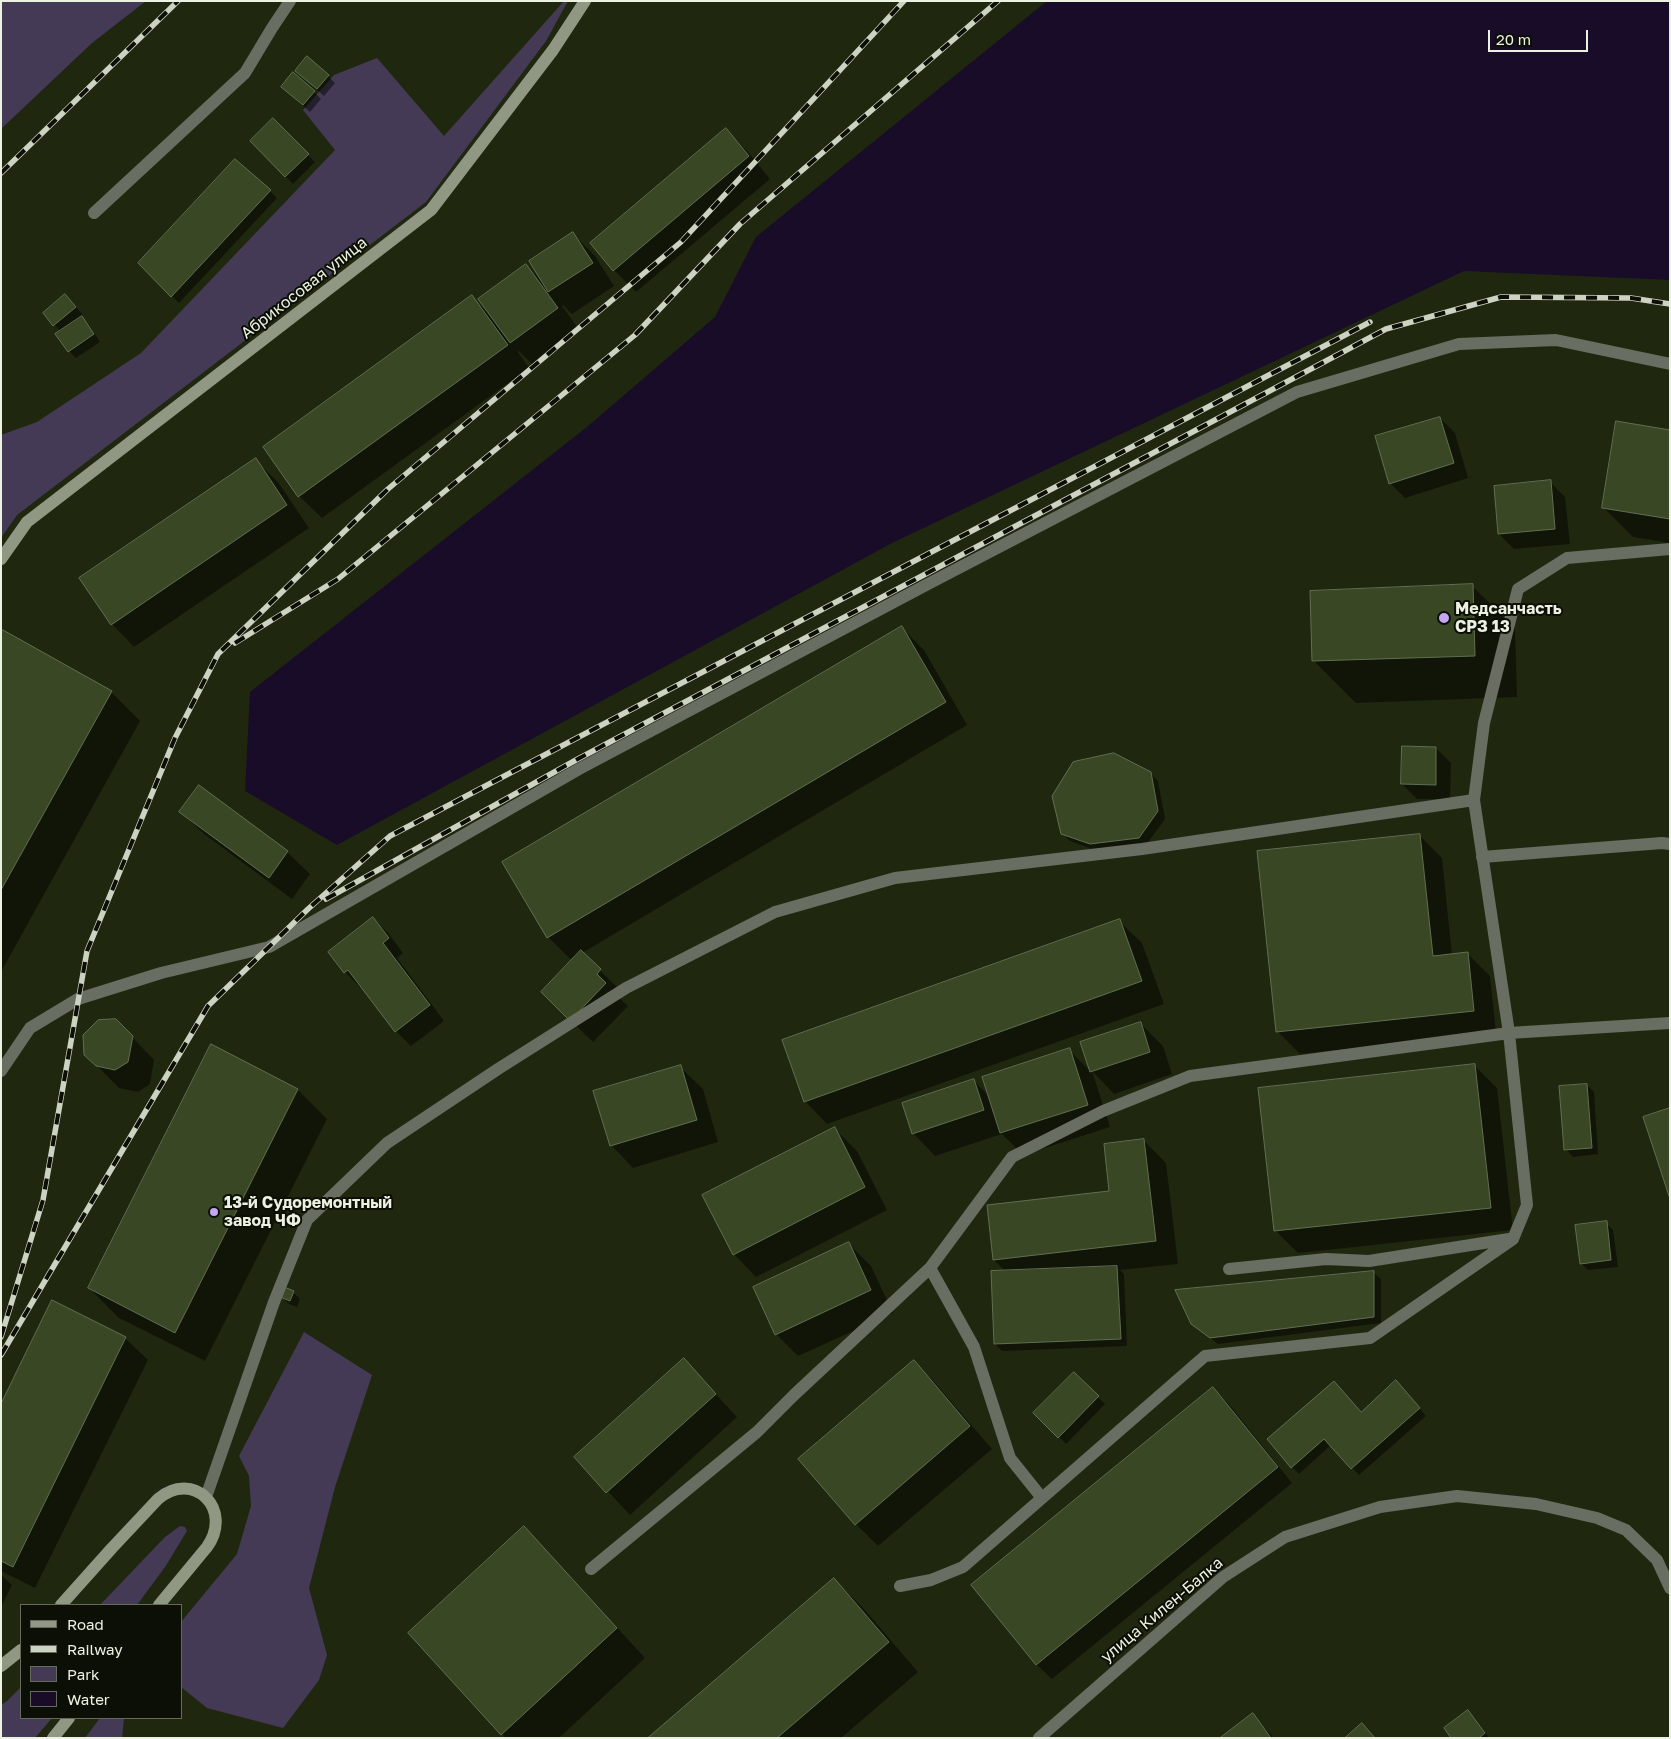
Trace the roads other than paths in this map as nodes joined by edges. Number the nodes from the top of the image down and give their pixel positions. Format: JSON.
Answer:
{"nodes":[{"id":1,"x":290,"y":1,"type":"edge"},
{"id":2,"x":585,"y":1,"type":"edge"},
{"id":3,"x":94,"y":213,"type":"dead end"},
{"id":4,"x":1670,"y":364,"type":"edge"},
{"id":5,"x":1670,"y":549,"type":"edge"},
{"id":6,"x":1,"y":560,"type":"edge"},
{"id":7,"x":1474,"y":800,"type":"junction"},
{"id":8,"x":1670,"y":844,"type":"edge"},
{"id":9,"x":1482,"y":857,"type":"junction"},
{"id":10,"x":1670,"y":1023,"type":"edge"},
{"id":11,"x":1509,"y":1033,"type":"junction"},
{"id":12,"x":1,"y":1071,"type":"edge"},
{"id":13,"x":1513,"y":1239,"type":"junction"},
{"id":14,"x":930,"y":1268,"type":"junction"},
{"id":15,"x":1229,"y":1269,"type":"dead end"},
{"id":16,"x":206,"y":1498,"type":"junction"},
{"id":17,"x":1042,"y":1498,"type":"junction"},
{"id":18,"x":591,"y":1569,"type":"dead end"},
{"id":19,"x":900,"y":1586,"type":"dead end"},
{"id":20,"x":1670,"y":1588,"type":"edge"},
{"id":21,"x":62,"y":1604,"type":"edge"},
{"id":22,"x":161,"y":1604,"type":"edge"},
{"id":23,"x":20,"y":1651,"type":"edge"},
{"id":24,"x":1,"y":1666,"type":"edge"},
{"id":25,"x":68,"y":1719,"type":"edge"},
{"id":26,"x":53,"y":1738,"type":"edge"},
{"id":27,"x":1039,"y":1738,"type":"edge"}],
"edges":[{"from":1,"to":3,"type":"street"},
{"from":2,"to":6,"type":"main road","name":"Абрикосовая улица"},
{"from":4,"to":12,"type":"street"},
{"from":5,"to":7,"type":"street"},
{"from":7,"to":9,"type":"street"},
{"from":7,"to":16,"type":"street"},
{"from":8,"to":9,"type":"street"},
{"from":9,"to":11,"type":"street"},
{"from":10,"to":11,"type":"street"},
{"from":11,"to":13,"type":"street"},
{"from":11,"to":14,"type":"street"},
{"from":13,"to":15,"type":"street"},
{"from":13,"to":17,"type":"street"},
{"from":14,"to":17,"type":"street"},
{"from":14,"to":18,"type":"street"},
{"from":16,"to":21,"type":"main road"},
{"from":16,"to":22,"type":"main road"},
{"from":17,"to":19,"type":"street"},
{"from":20,"to":27,"type":"street","name":"улица Килен-Балка"},
{"from":23,"to":24,"type":"main road"},
{"from":25,"to":26,"type":"main road"}]}
